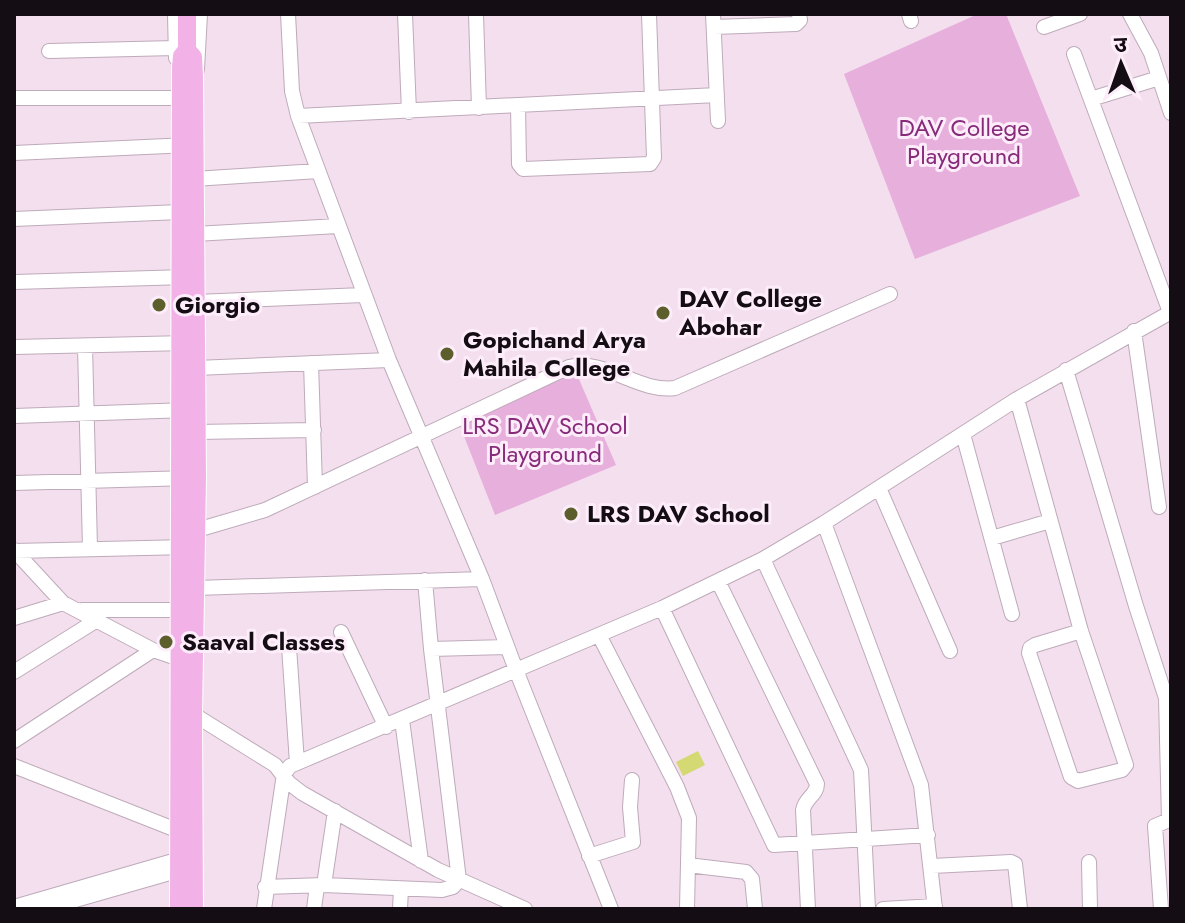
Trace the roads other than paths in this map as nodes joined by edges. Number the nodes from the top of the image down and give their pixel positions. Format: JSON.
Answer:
{"nodes":[{"id":1,"x":175,"y":14,"type":"edge"},
{"id":2,"x":187,"y":14,"type":"edge"},
{"id":3,"x":200,"y":14,"type":"edge"},
{"id":4,"x":288,"y":14,"type":"edge"},
{"id":5,"x":405,"y":14,"type":"edge"},
{"id":6,"x":476,"y":14,"type":"edge"},
{"id":7,"x":649,"y":14,"type":"edge"},
{"id":8,"x":799,"y":14,"type":"edge"},
{"id":9,"x":1080,"y":14,"type":"edge"},
{"id":10,"x":1130,"y":14,"type":"edge"},
{"id":11,"x":714,"y":21,"type":"edge"},
{"id":12,"x":1044,"y":27,"type":"dead end"},
{"id":13,"x":183,"y":46,"type":"junction"},
{"id":14,"x":49,"y":51,"type":"dead end"},
{"id":15,"x":1074,"y":54,"type":"dead end"},
{"id":16,"x":188,"y":77,"type":"junction"},
{"id":17,"x":1159,"y":78,"type":"junction"},
{"id":18,"x":717,"y":95,"type":"junction"},
{"id":19,"x":14,"y":98,"type":"edge"},
{"id":20,"x":188,"y":98,"type":"junction"},
{"id":21,"x":652,"y":99,"type":"junction"},
{"id":22,"x":1091,"y":99,"type":"junction"},
{"id":23,"x":518,"y":106,"type":"junction"},
{"id":24,"x":479,"y":108,"type":"junction"},
{"id":25,"x":409,"y":112,"type":"junction"},
{"id":26,"x":1171,"y":113,"type":"edge"},
{"id":27,"x":298,"y":116,"type":"junction"},
{"id":28,"x":718,"y":121,"type":"dead end"},
{"id":29,"x":187,"y":145,"type":"junction"},
{"id":30,"x":14,"y":153,"type":"edge"},
{"id":31,"x":318,"y":171,"type":"junction"},
{"id":32,"x":194,"y":179,"type":"junction"},
{"id":33,"x":180,"y":212,"type":"junction"},
{"id":34,"x":14,"y":219,"type":"edge"},
{"id":35,"x":338,"y":226,"type":"junction"},
{"id":36,"x":195,"y":234,"type":"junction"},
{"id":37,"x":188,"y":277,"type":"junction"},
{"id":38,"x":14,"y":282,"type":"edge"},
{"id":39,"x":890,"y":294,"type":"dead end"},
{"id":40,"x":363,"y":295,"type":"junction"},
{"id":41,"x":196,"y":302,"type":"junction"},
{"id":42,"x":1171,"y":312,"type":"edge"},
{"id":43,"x":1134,"y":331,"type":"junction"},
{"id":44,"x":188,"y":342,"type":"junction"},
{"id":45,"x":85,"y":346,"type":"junction"},
{"id":46,"x":14,"y":347,"type":"edge"},
{"id":47,"x":389,"y":360,"type":"junction"},
{"id":48,"x":311,"y":363,"type":"junction"},
{"id":49,"x":196,"y":368,"type":"junction"},
{"id":50,"x":1066,"y":370,"type":"junction"},
{"id":51,"x":1017,"y":399,"type":"junction"},
{"id":52,"x":189,"y":410,"type":"junction"},
{"id":53,"x":86,"y":413,"type":"junction"},
{"id":54,"x":14,"y":416,"type":"edge"},
{"id":55,"x":314,"y":430,"type":"junction"},
{"id":56,"x":196,"y":432,"type":"junction"},
{"id":57,"x":963,"y":434,"type":"junction"},
{"id":58,"x":423,"y":436,"type":"junction"},
{"id":59,"x":189,"y":478,"type":"junction"},
{"id":60,"x":88,"y":480,"type":"junction"},
{"id":61,"x":14,"y":483,"type":"edge"},
{"id":62,"x":315,"y":487,"type":"junction"},
{"id":63,"x":879,"y":488,"type":"junction"},
{"id":64,"x":1159,"y":507,"type":"dead end"},
{"id":65,"x":1050,"y":521,"type":"junction"},
{"id":66,"x":824,"y":523,"type":"junction"},
{"id":67,"x":992,"y":538,"type":"junction"},
{"id":68,"x":191,"y":541,"type":"junction"},
{"id":69,"x":90,"y":548,"type":"junction"},
{"id":70,"x":14,"y":550,"type":"edge"},
{"id":71,"x":763,"y":559,"type":"junction"},
{"id":72,"x":482,"y":579,"type":"junction"},
{"id":73,"x":425,"y":580,"type":"junction"},
{"id":74,"x":718,"y":581,"type":"junction"},
{"id":75,"x":196,"y":588,"type":"junction"},
{"id":76,"x":63,"y":603,"type":"junction"},
{"id":77,"x":662,"y":608,"type":"junction"},
{"id":78,"x":78,"y":610,"type":"junction"},
{"id":79,"x":181,"y":610,"type":"junction"},
{"id":80,"x":1012,"y":614,"type":"dead end"},
{"id":81,"x":14,"y":618,"type":"edge"},
{"id":82,"x":97,"y":620,"type":"junction"},
{"id":83,"x":1081,"y":631,"type":"junction"},
{"id":84,"x":341,"y":632,"type":"dead end"},
{"id":85,"x":599,"y":635,"type":"junction"},
{"id":86,"x":289,"y":647,"type":"dead end"},
{"id":87,"x":507,"y":647,"type":"junction"},
{"id":88,"x":431,"y":649,"type":"junction"},
{"id":89,"x":153,"y":650,"type":"junction"},
{"id":90,"x":950,"y":651,"type":"dead end"},
{"id":91,"x":187,"y":662,"type":"junction"},
{"id":92,"x":516,"y":670,"type":"junction"},
{"id":93,"x":14,"y":672,"type":"edge"},
{"id":94,"x":1168,"y":697,"type":"edge"},
{"id":95,"x":437,"y":705,"type":"junction"},
{"id":96,"x":193,"y":714,"type":"junction"},
{"id":97,"x":402,"y":720,"type":"junction"},
{"id":98,"x":386,"y":727,"type":"junction"},
{"id":99,"x":14,"y":741,"type":"edge"},
{"id":100,"x":1169,"y":760,"type":"edge"},
{"id":101,"x":297,"y":763,"type":"junction"},
{"id":102,"x":14,"y":766,"type":"edge"},
{"id":103,"x":284,"y":774,"type":"junction"},
{"id":104,"x":632,"y":780,"type":"dead end"},
{"id":105,"x":335,"y":811,"type":"junction"},
{"id":106,"x":179,"y":831,"type":"junction"},
{"id":107,"x":928,"y":835,"type":"junction"},
{"id":108,"x":864,"y":839,"type":"junction"},
{"id":109,"x":804,"y":844,"type":"junction"},
{"id":110,"x":589,"y":856,"type":"junction"},
{"id":111,"x":421,"y":861,"type":"junction"},
{"id":112,"x":1089,"y":862,"type":"dead end"},
{"id":113,"x":187,"y":863,"type":"junction"},
{"id":114,"x":688,"y":865,"type":"junction"},
{"id":115,"x":932,"y":866,"type":"junction"},
{"id":116,"x":459,"y":880,"type":"junction"},
{"id":117,"x":321,"y":886,"type":"junction"},
{"id":118,"x":265,"y":887,"type":"junction"},
{"id":119,"x":401,"y":889,"type":"junction"},
{"id":120,"x":39,"y":906,"type":"edge"},
{"id":121,"x":14,"y":907,"type":"edge"},
{"id":122,"x":935,"y":908,"type":"edge"},
{"id":123,"x":179,"y":909,"type":"edge"},
{"id":124,"x":194,"y":909,"type":"edge"},
{"id":125,"x":264,"y":909,"type":"edge"},
{"id":126,"x":314,"y":909,"type":"edge"},
{"id":127,"x":400,"y":909,"type":"edge"},
{"id":128,"x":525,"y":909,"type":"edge"},
{"id":129,"x":611,"y":909,"type":"edge"},
{"id":130,"x":687,"y":909,"type":"edge"},
{"id":131,"x":755,"y":909,"type":"edge"},
{"id":132,"x":808,"y":909,"type":"edge"},
{"id":133,"x":868,"y":909,"type":"edge"},
{"id":134,"x":883,"y":909,"type":"edge"},
{"id":135,"x":1020,"y":909,"type":"edge"},
{"id":136,"x":1090,"y":909,"type":"edge"},
{"id":137,"x":1161,"y":909,"type":"edge"}],
"edges":[{"from":1,"to":13,"type":"street"},
{"from":2,"to":13,"type":"main road"},
{"from":3,"to":16,"type":"street"},
{"from":4,"to":27,"type":"street"},
{"from":5,"to":25,"type":"street"},
{"from":6,"to":24,"type":"street"},
{"from":7,"to":21,"type":"street"},
{"from":8,"to":11,"type":"street"},
{"from":9,"to":12,"type":"street"},
{"from":10,"to":17,"type":"street"},
{"from":11,"to":18,"type":"street"},
{"from":13,"to":14,"type":"street"},
{"from":13,"to":16,"type":"main road"},
{"from":15,"to":22,"type":"street"},
{"from":16,"to":20,"type":"main road"},
{"from":17,"to":22,"type":"street"},
{"from":17,"to":26,"type":"street"},
{"from":18,"to":21,"type":"street"},
{"from":18,"to":28,"type":"street"},
{"from":19,"to":20,"type":"street"},
{"from":20,"to":29,"type":"main road"},
{"from":21,"to":23,"type":"street"},
{"from":21,"to":23,"type":"street"},
{"from":22,"to":42,"type":"street"},
{"from":23,"to":24,"type":"street"},
{"from":24,"to":25,"type":"street"},
{"from":25,"to":27,"type":"street"},
{"from":27,"to":31,"type":"street"},
{"from":29,"to":30,"type":"street"},
{"from":29,"to":32,"type":"main road"},
{"from":29,"to":33,"type":"main road"},
{"from":31,"to":32,"type":"street"},
{"from":31,"to":35,"type":"street"},
{"from":32,"to":36,"type":"main road"},
{"from":33,"to":34,"type":"street"},
{"from":33,"to":37,"type":"main road"},
{"from":35,"to":36,"type":"street"},
{"from":35,"to":40,"type":"street"},
{"from":36,"to":37,"type":"main road"},
{"from":37,"to":38,"type":"street"},
{"from":37,"to":41,"type":"main road"},
{"from":37,"to":44,"type":"main road"},
{"from":39,"to":58,"type":"street"},
{"from":40,"to":41,"type":"street"},
{"from":40,"to":47,"type":"street"},
{"from":41,"to":44,"type":"main road"},
{"from":42,"to":43,"type":"street"},
{"from":43,"to":50,"type":"street"},
{"from":43,"to":64,"type":"street"},
{"from":44,"to":45,"type":"street"},
{"from":44,"to":49,"type":"main road"},
{"from":44,"to":52,"type":"main road"},
{"from":45,"to":46,"type":"street"},
{"from":45,"to":53,"type":"street"},
{"from":47,"to":48,"type":"street"},
{"from":47,"to":58,"type":"street"},
{"from":48,"to":49,"type":"street"},
{"from":48,"to":55,"type":"street"},
{"from":49,"to":52,"type":"main road"},
{"from":50,"to":51,"type":"street"},
{"from":50,"to":94,"type":"street"},
{"from":51,"to":57,"type":"street"},
{"from":51,"to":65,"type":"street"},
{"from":52,"to":53,"type":"street"},
{"from":52,"to":56,"type":"main road"},
{"from":52,"to":59,"type":"main road"},
{"from":53,"to":54,"type":"street"},
{"from":53,"to":60,"type":"street"},
{"from":55,"to":56,"type":"street"},
{"from":55,"to":62,"type":"street"},
{"from":56,"to":59,"type":"main road"},
{"from":57,"to":63,"type":"street"},
{"from":57,"to":67,"type":"street"},
{"from":58,"to":62,"type":"street"},
{"from":58,"to":72,"type":"street"},
{"from":59,"to":60,"type":"street"},
{"from":59,"to":68,"type":"main road"},
{"from":60,"to":61,"type":"street"},
{"from":60,"to":69,"type":"street"},
{"from":62,"to":68,"type":"street"},
{"from":63,"to":66,"type":"street"},
{"from":63,"to":90,"type":"street"},
{"from":65,"to":67,"type":"street"},
{"from":65,"to":83,"type":"street"},
{"from":66,"to":71,"type":"street"},
{"from":66,"to":107,"type":"street"},
{"from":67,"to":80,"type":"street"},
{"from":68,"to":69,"type":"street"},
{"from":68,"to":75,"type":"main road"},
{"from":68,"to":79,"type":"main road"},
{"from":69,"to":70,"type":"street"},
{"from":70,"to":76,"type":"street"},
{"from":71,"to":74,"type":"street"},
{"from":71,"to":108,"type":"street"},
{"from":72,"to":73,"type":"street"},
{"from":72,"to":87,"type":"street"},
{"from":73,"to":75,"type":"street"},
{"from":73,"to":88,"type":"street"},
{"from":74,"to":77,"type":"street"},
{"from":74,"to":109,"type":"street"},
{"from":75,"to":91,"type":"main road"},
{"from":76,"to":78,"type":"street"},
{"from":76,"to":81,"type":"street"},
{"from":77,"to":85,"type":"street"},
{"from":77,"to":109,"type":"street"},
{"from":78,"to":79,"type":"street"},
{"from":78,"to":82,"type":"street"},
{"from":79,"to":91,"type":"main road"},
{"from":82,"to":89,"type":"street"},
{"from":82,"to":93,"type":"street"},
{"from":83,"to":83,"type":"street"},
{"from":84,"to":98,"type":"street"},
{"from":85,"to":92,"type":"street"},
{"from":85,"to":114,"type":"street"},
{"from":86,"to":101,"type":"street"},
{"from":87,"to":88,"type":"street"},
{"from":87,"to":92,"type":"street"},
{"from":88,"to":95,"type":"street"},
{"from":89,"to":91,"type":"street"},
{"from":89,"to":99,"type":"street"},
{"from":91,"to":96,"type":"main road"},
{"from":91,"to":106,"type":"main road"},
{"from":92,"to":95,"type":"street"},
{"from":92,"to":110,"type":"street"},
{"from":94,"to":100,"type":"street"},
{"from":95,"to":97,"type":"street"},
{"from":95,"to":116,"type":"street"},
{"from":96,"to":103,"type":"street"},
{"from":96,"to":113,"type":"main road"},
{"from":97,"to":98,"type":"street"},
{"from":97,"to":111,"type":"street"},
{"from":98,"to":101,"type":"street"},
{"from":100,"to":137,"type":"street"},
{"from":101,"to":103,"type":"street"},
{"from":102,"to":106,"type":"street"},
{"from":103,"to":105,"type":"street"},
{"from":103,"to":118,"type":"street"},
{"from":104,"to":110,"type":"street"},
{"from":105,"to":111,"type":"street"},
{"from":105,"to":117,"type":"street"},
{"from":106,"to":113,"type":"main road"},
{"from":107,"to":108,"type":"street"},
{"from":107,"to":115,"type":"street"},
{"from":108,"to":109,"type":"street"},
{"from":108,"to":133,"type":"street"},
{"from":109,"to":132,"type":"street"},
{"from":110,"to":129,"type":"street"},
{"from":111,"to":116,"type":"street"},
{"from":112,"to":136,"type":"street"},
{"from":113,"to":120,"type":"street"},
{"from":113,"to":123,"type":"main road"},
{"from":113,"to":124,"type":"main road"},
{"from":114,"to":130,"type":"street"},
{"from":114,"to":131,"type":"street"},
{"from":115,"to":122,"type":"street"},
{"from":115,"to":135,"type":"street"},
{"from":116,"to":119,"type":"street"},
{"from":116,"to":128,"type":"street"},
{"from":117,"to":118,"type":"street"},
{"from":117,"to":119,"type":"street"},
{"from":117,"to":126,"type":"street"},
{"from":118,"to":125,"type":"street"},
{"from":119,"to":127,"type":"street"},
{"from":120,"to":121,"type":"street"},
{"from":122,"to":134,"type":"street"}]}
